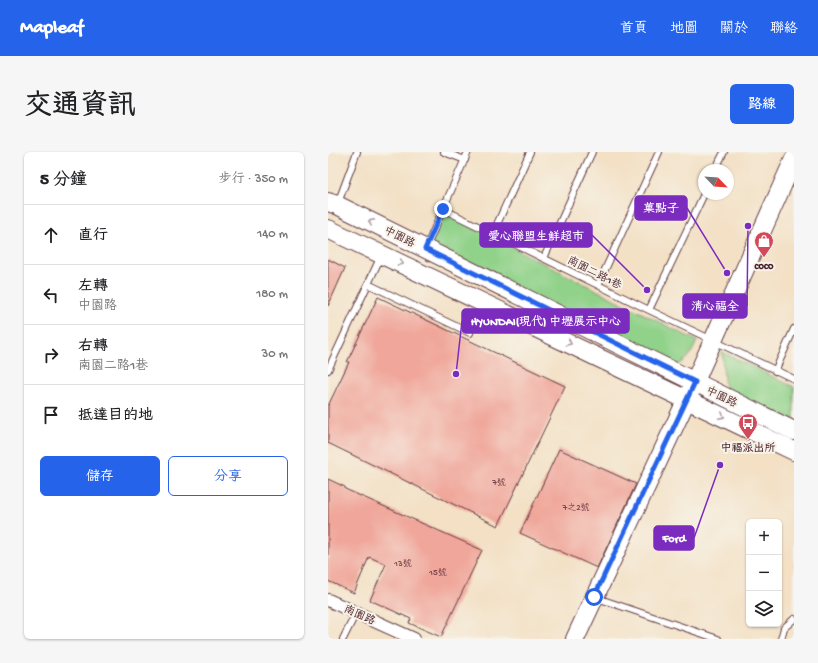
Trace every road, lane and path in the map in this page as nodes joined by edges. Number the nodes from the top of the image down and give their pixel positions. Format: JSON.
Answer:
{"nodes":[{"id":1,"x":357,"y":152,"type":"edge"},
{"id":2,"x":444,"y":152,"type":"edge"},
{"id":3,"x":468,"y":152,"type":"edge"},
{"id":4,"x":530,"y":152,"type":"edge"},
{"id":5,"x":592,"y":152,"type":"edge"},
{"id":6,"x":659,"y":152,"type":"edge"},
{"id":7,"x":724,"y":152,"type":"edge"},
{"id":8,"x":794,"y":159,"type":"edge"},
{"id":9,"x":465,"y":160,"type":"junction"},
{"id":10,"x":718,"y":164,"type":"edge"},
{"id":11,"x":701,"y":200,"type":"edge"},
{"id":12,"x":333,"y":203,"type":"edge"},
{"id":13,"x":443,"y":209,"type":"junction"},
{"id":14,"x":328,"y":229,"type":"edge"},
{"id":15,"x":493,"y":233,"type":"junction"},
{"id":16,"x":425,"y":249,"type":"junction"},
{"id":17,"x":381,"y":254,"type":"junction"},
{"id":18,"x":544,"y":258,"type":"junction"},
{"id":19,"x":368,"y":284,"type":"junction"},
{"id":20,"x":598,"y":285,"type":"junction"},
{"id":21,"x":649,"y":310,"type":"junction"},
{"id":22,"x":794,"y":329,"type":"edge"},
{"id":23,"x":470,"y":333,"type":"dead end"},
{"id":24,"x":713,"y":340,"type":"junction"},
{"id":25,"x":328,"y":370,"type":"edge"},
{"id":26,"x":775,"y":371,"type":"junction"},
{"id":27,"x":794,"y":379,"type":"edge"},
{"id":28,"x":695,"y":382,"type":"junction"},
{"id":29,"x":687,"y":399,"type":"junction"},
{"id":30,"x":794,"y":431,"type":"edge"},
{"id":31,"x":794,"y":451,"type":"edge"},
{"id":32,"x":594,"y":597,"type":"junction"},
{"id":33,"x":328,"y":600,"type":"edge"},
{"id":34,"x":356,"y":613,"type":"junction"},
{"id":35,"x":794,"y":619,"type":"edge"},
{"id":36,"x":343,"y":639,"type":"edge"},
{"id":37,"x":414,"y":639,"type":"edge"},
{"id":38,"x":575,"y":639,"type":"edge"},
{"id":39,"x":718,"y":639,"type":"edge"},
{"id":40,"x":781,"y":639,"type":"edge"}],
"edges":[{"from":1,"to":12,"type":"lane"},
{"from":2,"to":9,"type":"lane"},
{"from":3,"to":9,"type":"lane"},
{"from":4,"to":15,"type":"lane"},
{"from":5,"to":18,"type":"lane"},
{"from":6,"to":20,"type":"lane"},
{"from":7,"to":10,"type":"lane"},
{"from":8,"to":24,"type":"main road"},
{"from":9,"to":13,"type":"lane"},
{"from":11,"to":21,"type":"lane"},
{"from":16,"to":12,"type":"main road","name":"中園路","one_way":true},
{"from":13,"to":15,"type":"lane","name":"南園二路1巷"},
{"from":13,"to":16,"type":"lane"},
{"from":14,"to":17,"type":"main road","name":"中園路"},
{"from":15,"to":18,"type":"lane","name":"南園二路1巷"},
{"from":16,"to":28,"type":"main road","name":"中園路"},
{"from":17,"to":19,"type":"lane"},
{"from":17,"to":29,"type":"main road","name":"中園路","one_way":true},
{"from":18,"to":20,"type":"lane","name":"南園二路1巷"},
{"from":19,"to":23,"type":"lane"},
{"from":19,"to":25,"type":"lane"},
{"from":20,"to":21,"type":"lane","name":"南園二路1巷"},
{"from":21,"to":24,"type":"lane","name":"南園二路1巷"},
{"from":22,"to":26,"type":"lane"},
{"from":24,"to":26,"type":"lane","name":"南園二路1巷"},
{"from":24,"to":28,"type":"main road"},
{"from":26,"to":27,"type":"lane","name":"南園二路1巷"},
{"from":28,"to":29,"type":"main road"},
{"from":28,"to":30,"type":"main road","name":"中園路"},
{"from":29,"to":31,"type":"main road","name":"中園路","one_way":true},
{"from":29,"to":32,"type":"main road"},
{"from":32,"to":38,"type":"main road"},
{"from":32,"to":39,"type":"lane"},
{"from":33,"to":34,"type":"street","name":"南園路"},
{"from":34,"to":36,"type":"lane"},
{"from":34,"to":37,"type":"street","name":"南園路"},
{"from":35,"to":40,"type":"lane"}]}
